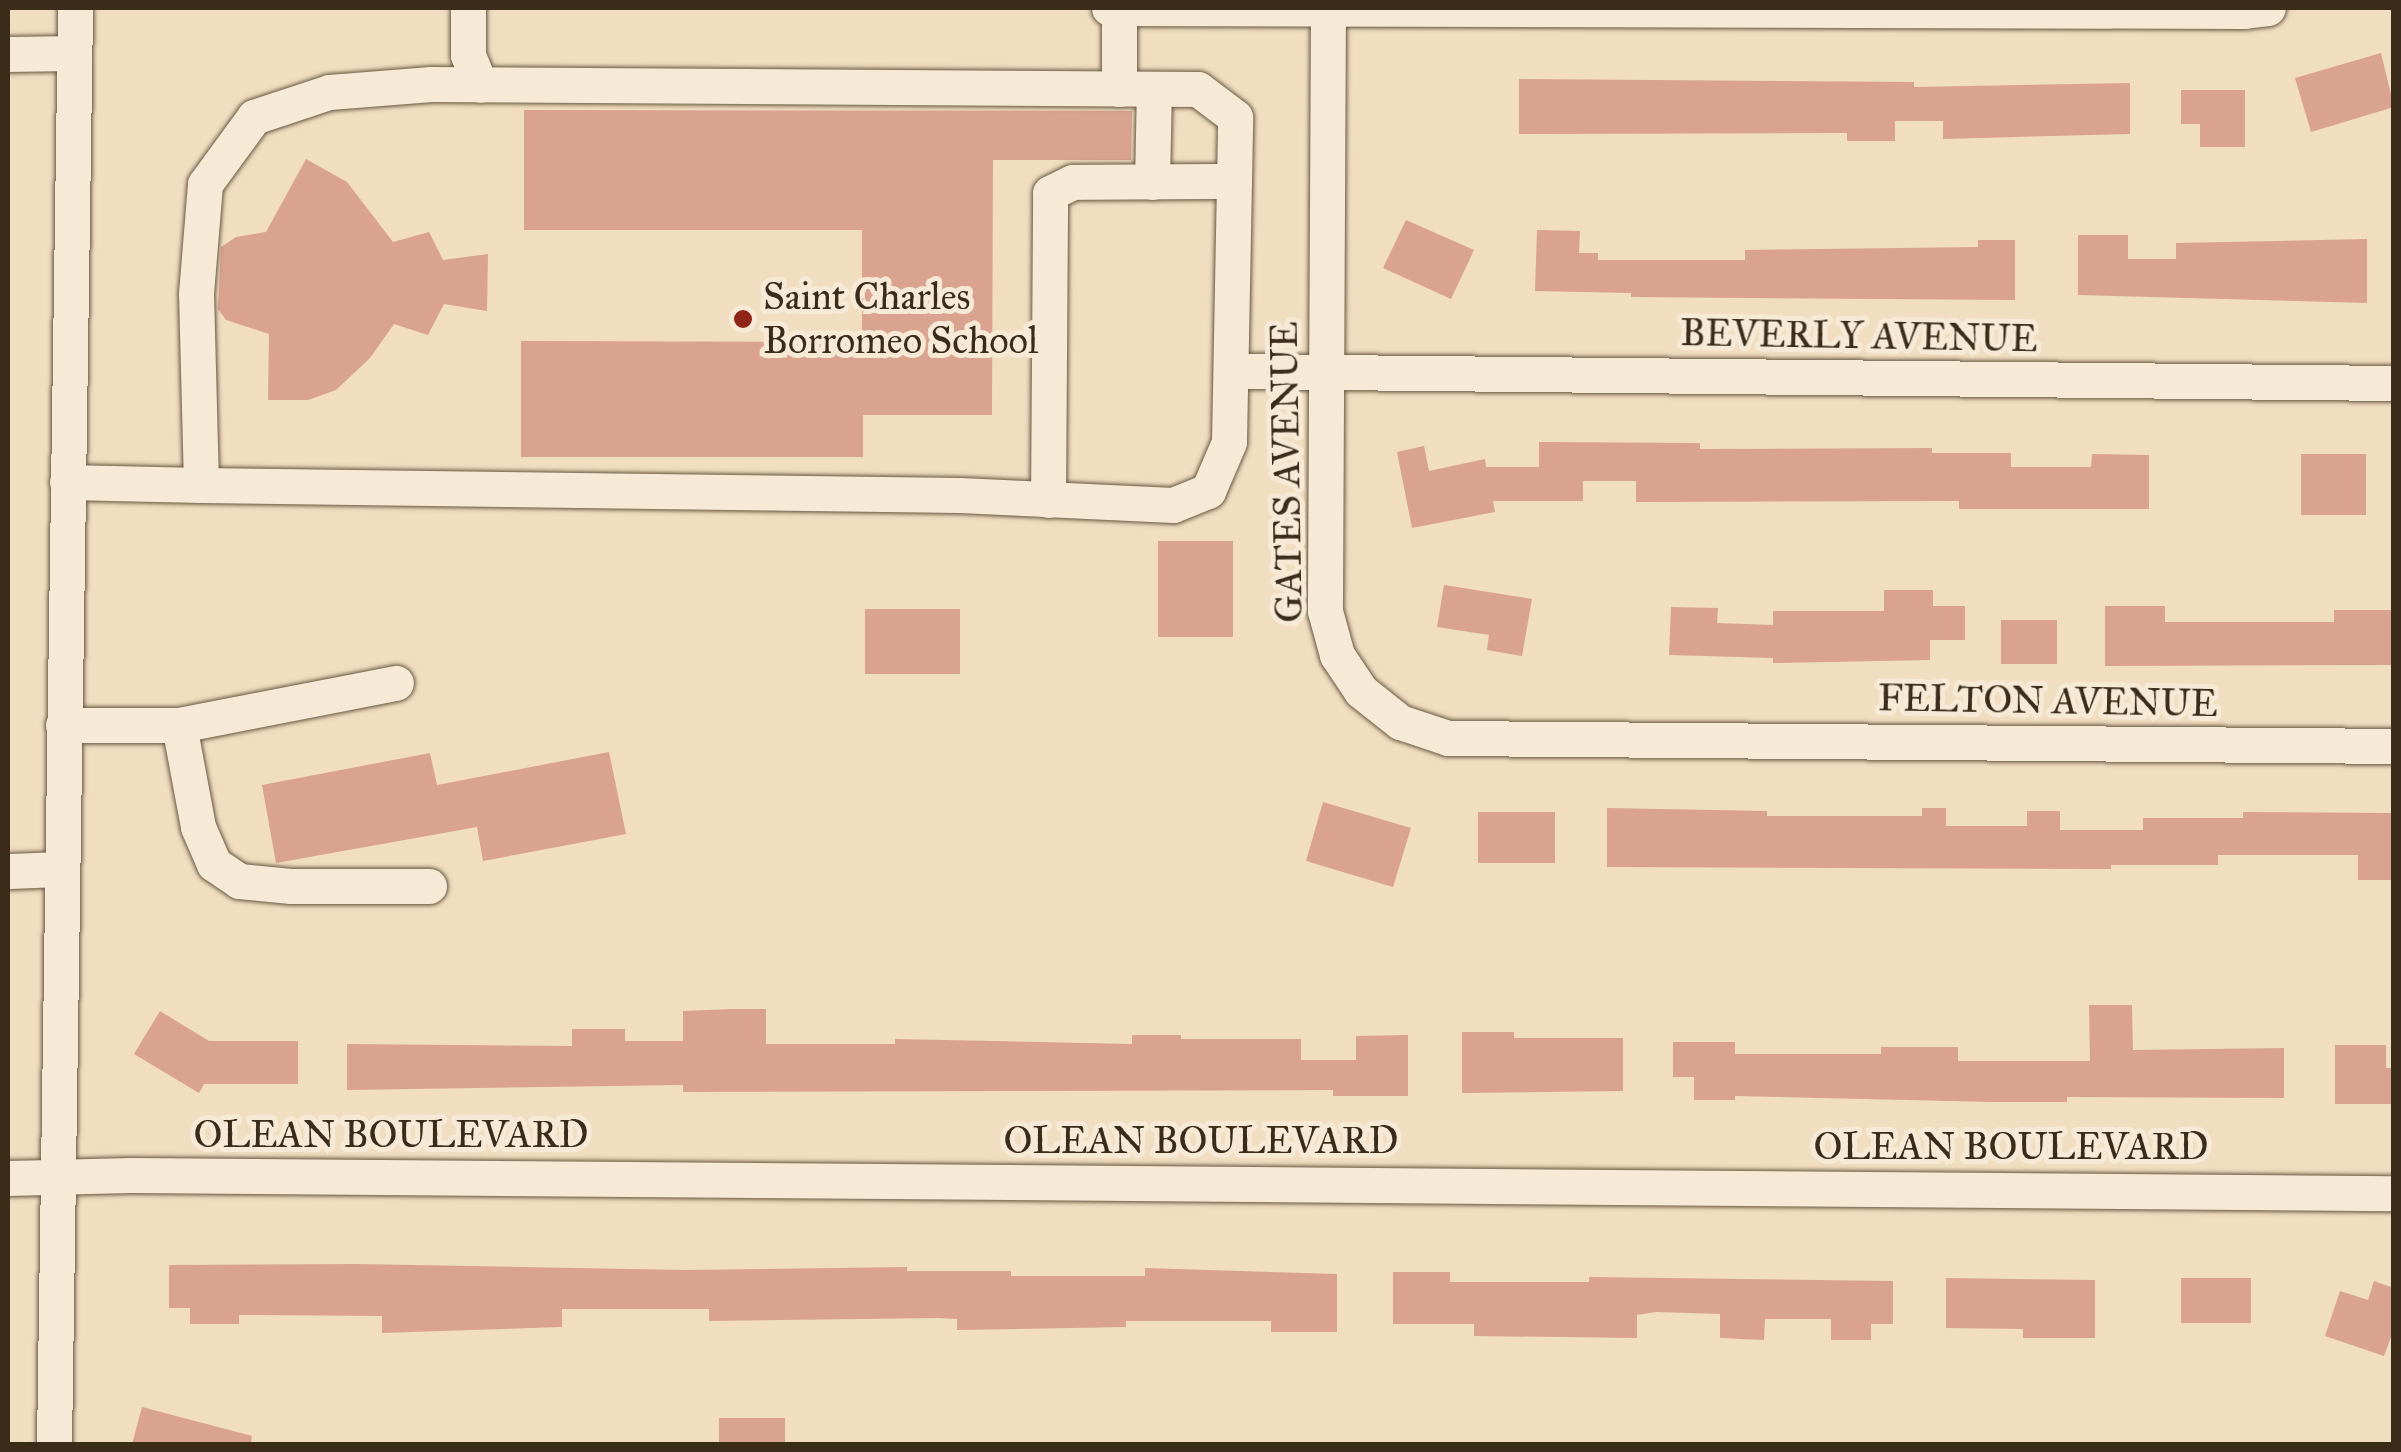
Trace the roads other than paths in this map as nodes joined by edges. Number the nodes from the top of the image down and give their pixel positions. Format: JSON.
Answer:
{"nodes":[{"id":1,"x":74,"y":8,"type":"edge"},
{"id":2,"x":468,"y":8,"type":"edge"},
{"id":3,"x":1109,"y":8,"type":"edge"},
{"id":4,"x":1120,"y":8,"type":"edge"},
{"id":5,"x":1328,"y":8,"type":"edge"},
{"id":6,"x":2268,"y":8,"type":"edge"},
{"id":7,"x":74,"y":53,"type":"junction"},
{"id":8,"x":8,"y":54,"type":"edge"},
{"id":9,"x":480,"y":85,"type":"junction"},
{"id":10,"x":1118,"y":88,"type":"junction"},
{"id":11,"x":1154,"y":89,"type":"junction"},
{"id":12,"x":1234,"y":181,"type":"junction"},
{"id":13,"x":1152,"y":182,"type":"junction"},
{"id":14,"x":1231,"y":370,"type":"junction"},
{"id":15,"x":1325,"y":373,"type":"junction"},
{"id":16,"x":2394,"y":383,"type":"edge"},
{"id":17,"x":67,"y":482,"type":"junction"},
{"id":18,"x":201,"y":485,"type":"junction"},
{"id":19,"x":1048,"y":500,"type":"junction"},
{"id":20,"x":396,"y":683,"type":"dead end"},
{"id":21,"x":63,"y":724,"type":"junction"},
{"id":22,"x":179,"y":724,"type":"junction"},
{"id":23,"x":1702,"y":740,"type":"joint"},
{"id":24,"x":2394,"y":746,"type":"edge"},
{"id":25,"x":62,"y":870,"type":"junction"},
{"id":26,"x":8,"y":871,"type":"edge"},
{"id":27,"x":429,"y":886,"type":"dead end"},
{"id":28,"x":8,"y":1178,"type":"edge"},
{"id":29,"x":57,"y":1178,"type":"junction"},
{"id":30,"x":2394,"y":1193,"type":"edge"},
{"id":31,"x":54,"y":1444,"type":"edge"}],
"edges":[{"from":1,"to":7,"type":"street"},
{"from":2,"to":9,"type":"street"},
{"from":3,"to":4,"type":"street"},
{"from":4,"to":5,"type":"street"},
{"from":4,"to":10,"type":"street"},
{"from":5,"to":6,"type":"street"},
{"from":5,"to":15,"type":"street","name":"GATES AVENUE"},
{"from":7,"to":8,"type":"street"},
{"from":7,"to":17,"type":"street"},
{"from":9,"to":10,"type":"street"},
{"from":9,"to":18,"type":"street"},
{"from":10,"to":11,"type":"street"},
{"from":11,"to":12,"type":"street"},
{"from":11,"to":13,"type":"street"},
{"from":12,"to":13,"type":"street"},
{"from":12,"to":14,"type":"street"},
{"from":13,"to":19,"type":"street"},
{"from":14,"to":15,"type":"street","name":"BEVERLY AVENUE"},
{"from":14,"to":19,"type":"street"},
{"from":15,"to":16,"type":"street","name":"BEVERLY AVENUE"},
{"from":15,"to":23,"type":"street","name":"GATES AVENUE"},
{"from":17,"to":18,"type":"street"},
{"from":17,"to":21,"type":"street"},
{"from":18,"to":19,"type":"street"},
{"from":20,"to":22,"type":"street"},
{"from":21,"to":22,"type":"street"},
{"from":21,"to":25,"type":"street"},
{"from":22,"to":27,"type":"street"},
{"from":23,"to":24,"type":"street","name":"FELTON AVENUE"},
{"from":25,"to":26,"type":"street"},
{"from":25,"to":29,"type":"street"},
{"from":28,"to":29,"type":"street","name":"OLEAN BOULEVARD"},
{"from":29,"to":30,"type":"street","name":"OLEAN BOULEVARD"},
{"from":29,"to":31,"type":"street"}]}
